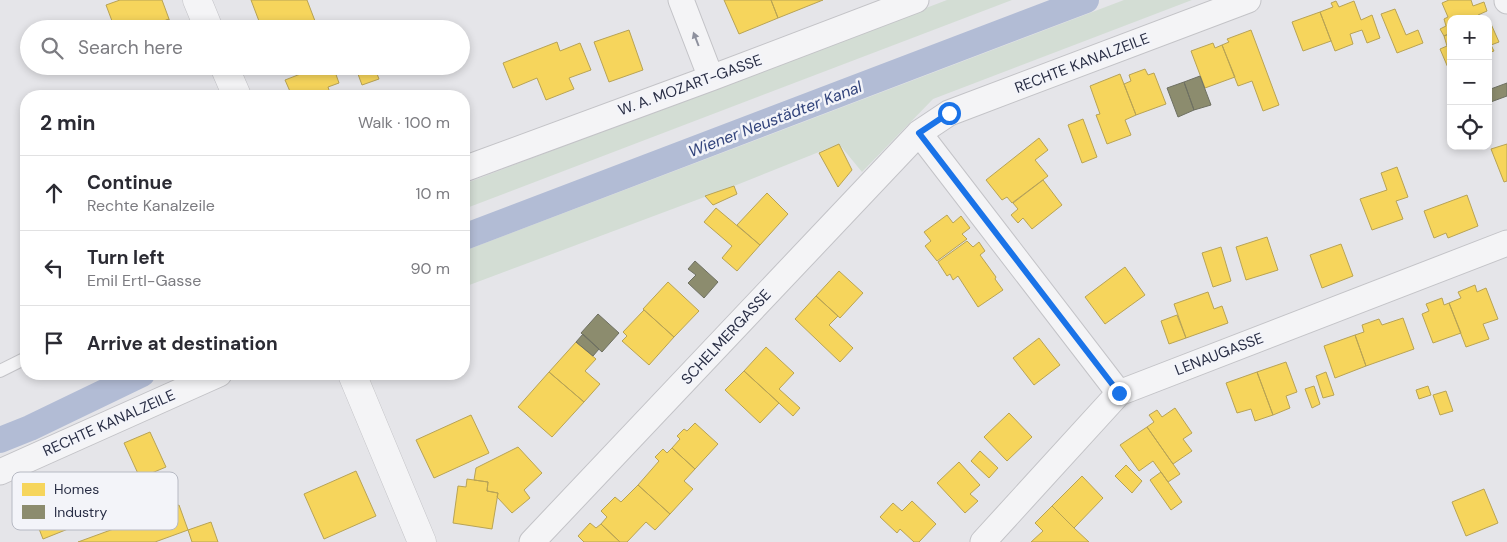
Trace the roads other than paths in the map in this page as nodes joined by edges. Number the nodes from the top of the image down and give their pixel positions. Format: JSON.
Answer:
{"nodes":[{"id":1,"x":197,"y":0,"type":"edge"},
{"id":2,"x":681,"y":0,"type":"edge"},
{"id":3,"x":916,"y":0,"type":"edge"},
{"id":4,"x":1248,"y":0,"type":"edge"},
{"id":5,"x":205,"y":20,"type":"edge"},
{"id":6,"x":228,"y":75,"type":"edge"},
{"id":7,"x":711,"y":78,"type":"junction"},
{"id":8,"x":234,"y":90,"type":"edge"},
{"id":9,"x":919,"y":133,"type":"junction"},
{"id":10,"x":470,"y":167,"type":"edge"},
{"id":11,"x":1507,"y":243,"type":"edge"},
{"id":12,"x":20,"y":361,"type":"edge"},
{"id":13,"x":0,"y":371,"type":"edge"},
{"id":14,"x":206,"y":380,"type":"edge"},
{"id":15,"x":354,"y":380,"type":"edge"},
{"id":16,"x":1119,"y":393,"type":"junction"},
{"id":17,"x":0,"y":472,"type":"edge"},
{"id":18,"x":422,"y":542,"type":"edge"},
{"id":19,"x":532,"y":542,"type":"edge"},
{"id":20,"x":983,"y":542,"type":"edge"}],
"edges":[{"from":1,"to":5,"type":"street"},
{"from":7,"to":2,"type":"street","one_way":true},
{"from":3,"to":7,"type":"street","name":"W. A. MOZART-GASSE"},
{"from":4,"to":9,"type":"street","name":"RECHTE KANALZEILE"},
{"from":6,"to":8,"type":"street"},
{"from":7,"to":10,"type":"street","name":"W. A. MOZART-GASSE"},
{"from":9,"to":16,"type":"street"},
{"from":9,"to":19,"type":"street","name":"SCHELMERGASSE"},
{"from":11,"to":16,"type":"street","name":"LENAUGASSE"},
{"from":12,"to":13,"type":"lane"},
{"from":14,"to":17,"type":"street","name":"RECHTE KANALZEILE"},
{"from":15,"to":18,"type":"street"},
{"from":16,"to":20,"type":"street","name":"LENAUGASSE"}]}
